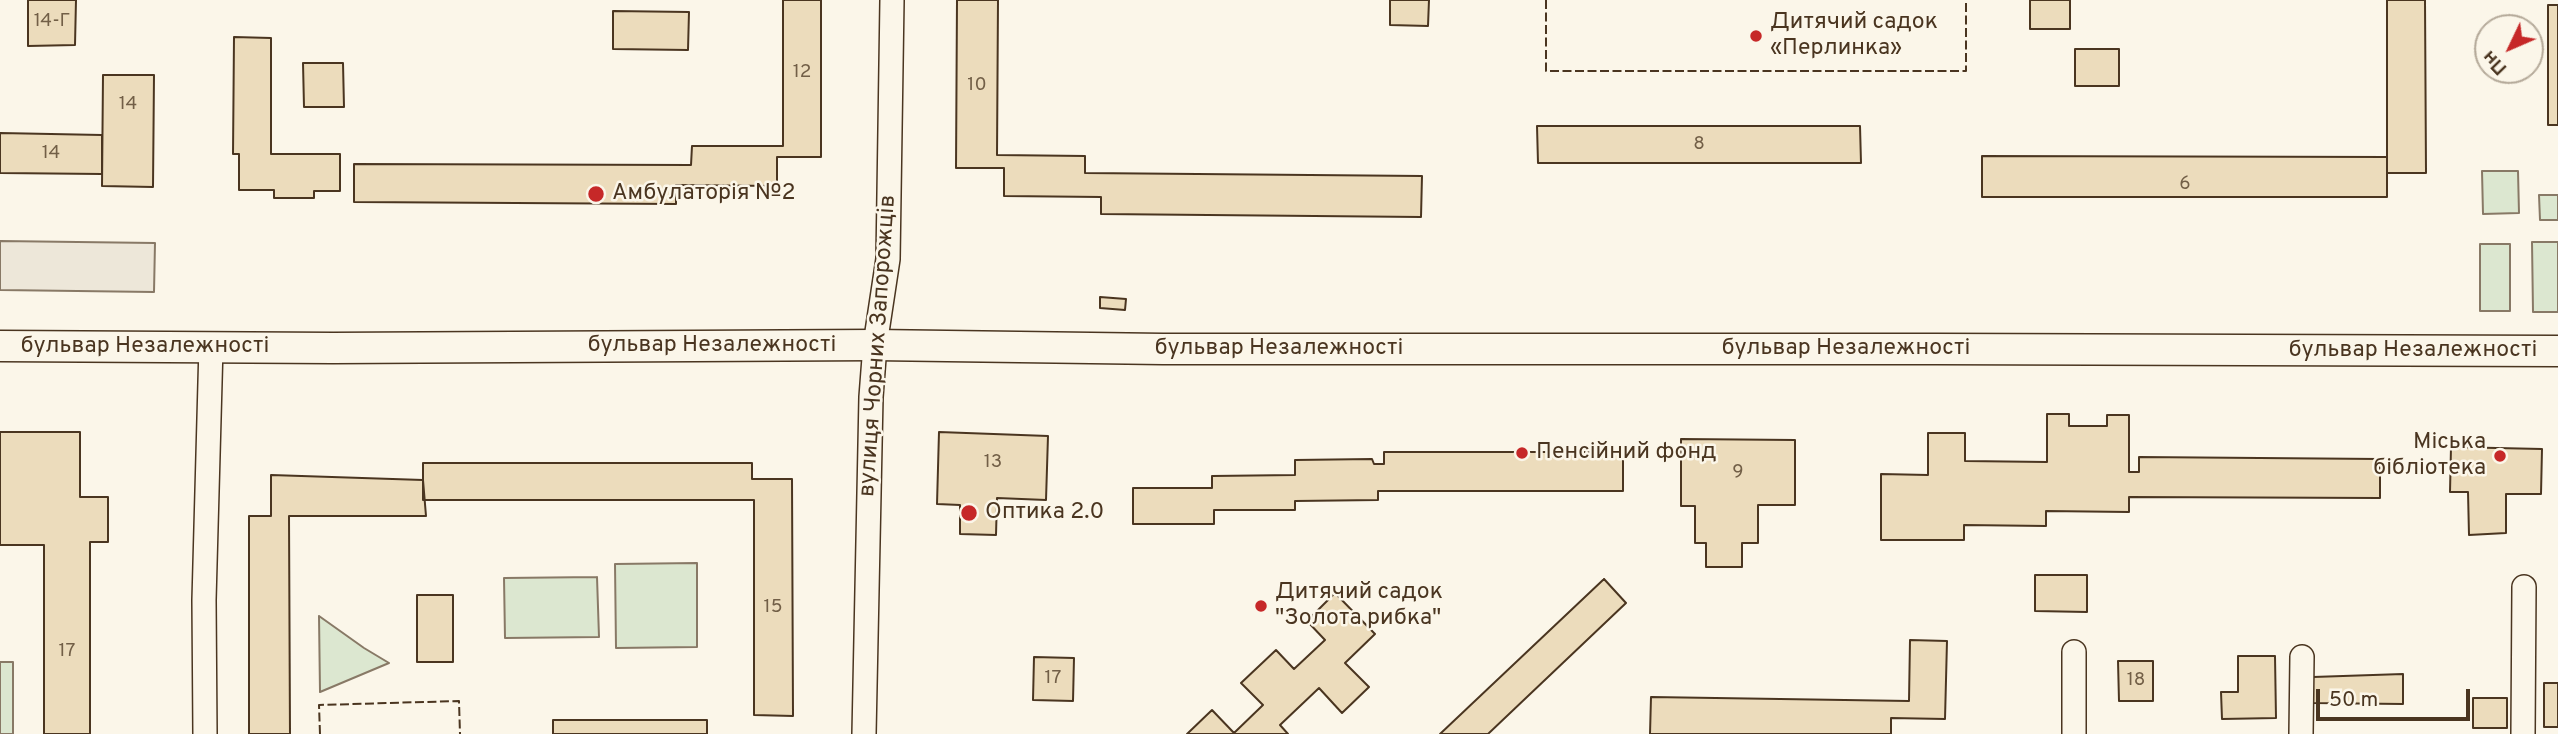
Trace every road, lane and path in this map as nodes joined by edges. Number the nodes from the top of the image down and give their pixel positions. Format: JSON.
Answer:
{"nodes":[{"id":1,"x":892,"y":0,"type":"edge"},
{"id":2,"x":875,"y":345,"type":"junction"},
{"id":3,"x":0,"y":346,"type":"edge"},
{"id":4,"x":211,"y":346,"type":"junction"},
{"id":5,"x":2558,"y":351,"type":"edge"},
{"id":6,"x":2524,"y":587,"type":"dead end"},
{"id":7,"x":2074,"y":652,"type":"dead end"},
{"id":8,"x":2302,"y":657,"type":"dead end"},
{"id":9,"x":205,"y":734,"type":"edge"},
{"id":10,"x":864,"y":734,"type":"edge"},
{"id":11,"x":2074,"y":734,"type":"edge"},
{"id":12,"x":2301,"y":734,"type":"edge"},
{"id":13,"x":2523,"y":734,"type":"edge"}],
"edges":[{"from":1,"to":2,"type":"street","name":"вулиця Чорних Запорожців"},
{"from":2,"to":4,"type":"main road","name":"бульвар Незалежності"},
{"from":2,"to":5,"type":"main road","name":"бульвар Незалежності"},
{"from":2,"to":10,"type":"street","name":"вулиця Чорних Запорожців"},
{"from":3,"to":4,"type":"main road","name":"бульвар Незалежності"},
{"from":4,"to":9,"type":"street"},
{"from":6,"to":13,"type":"street"},
{"from":7,"to":11,"type":"street"},
{"from":8,"to":12,"type":"street"}]}
